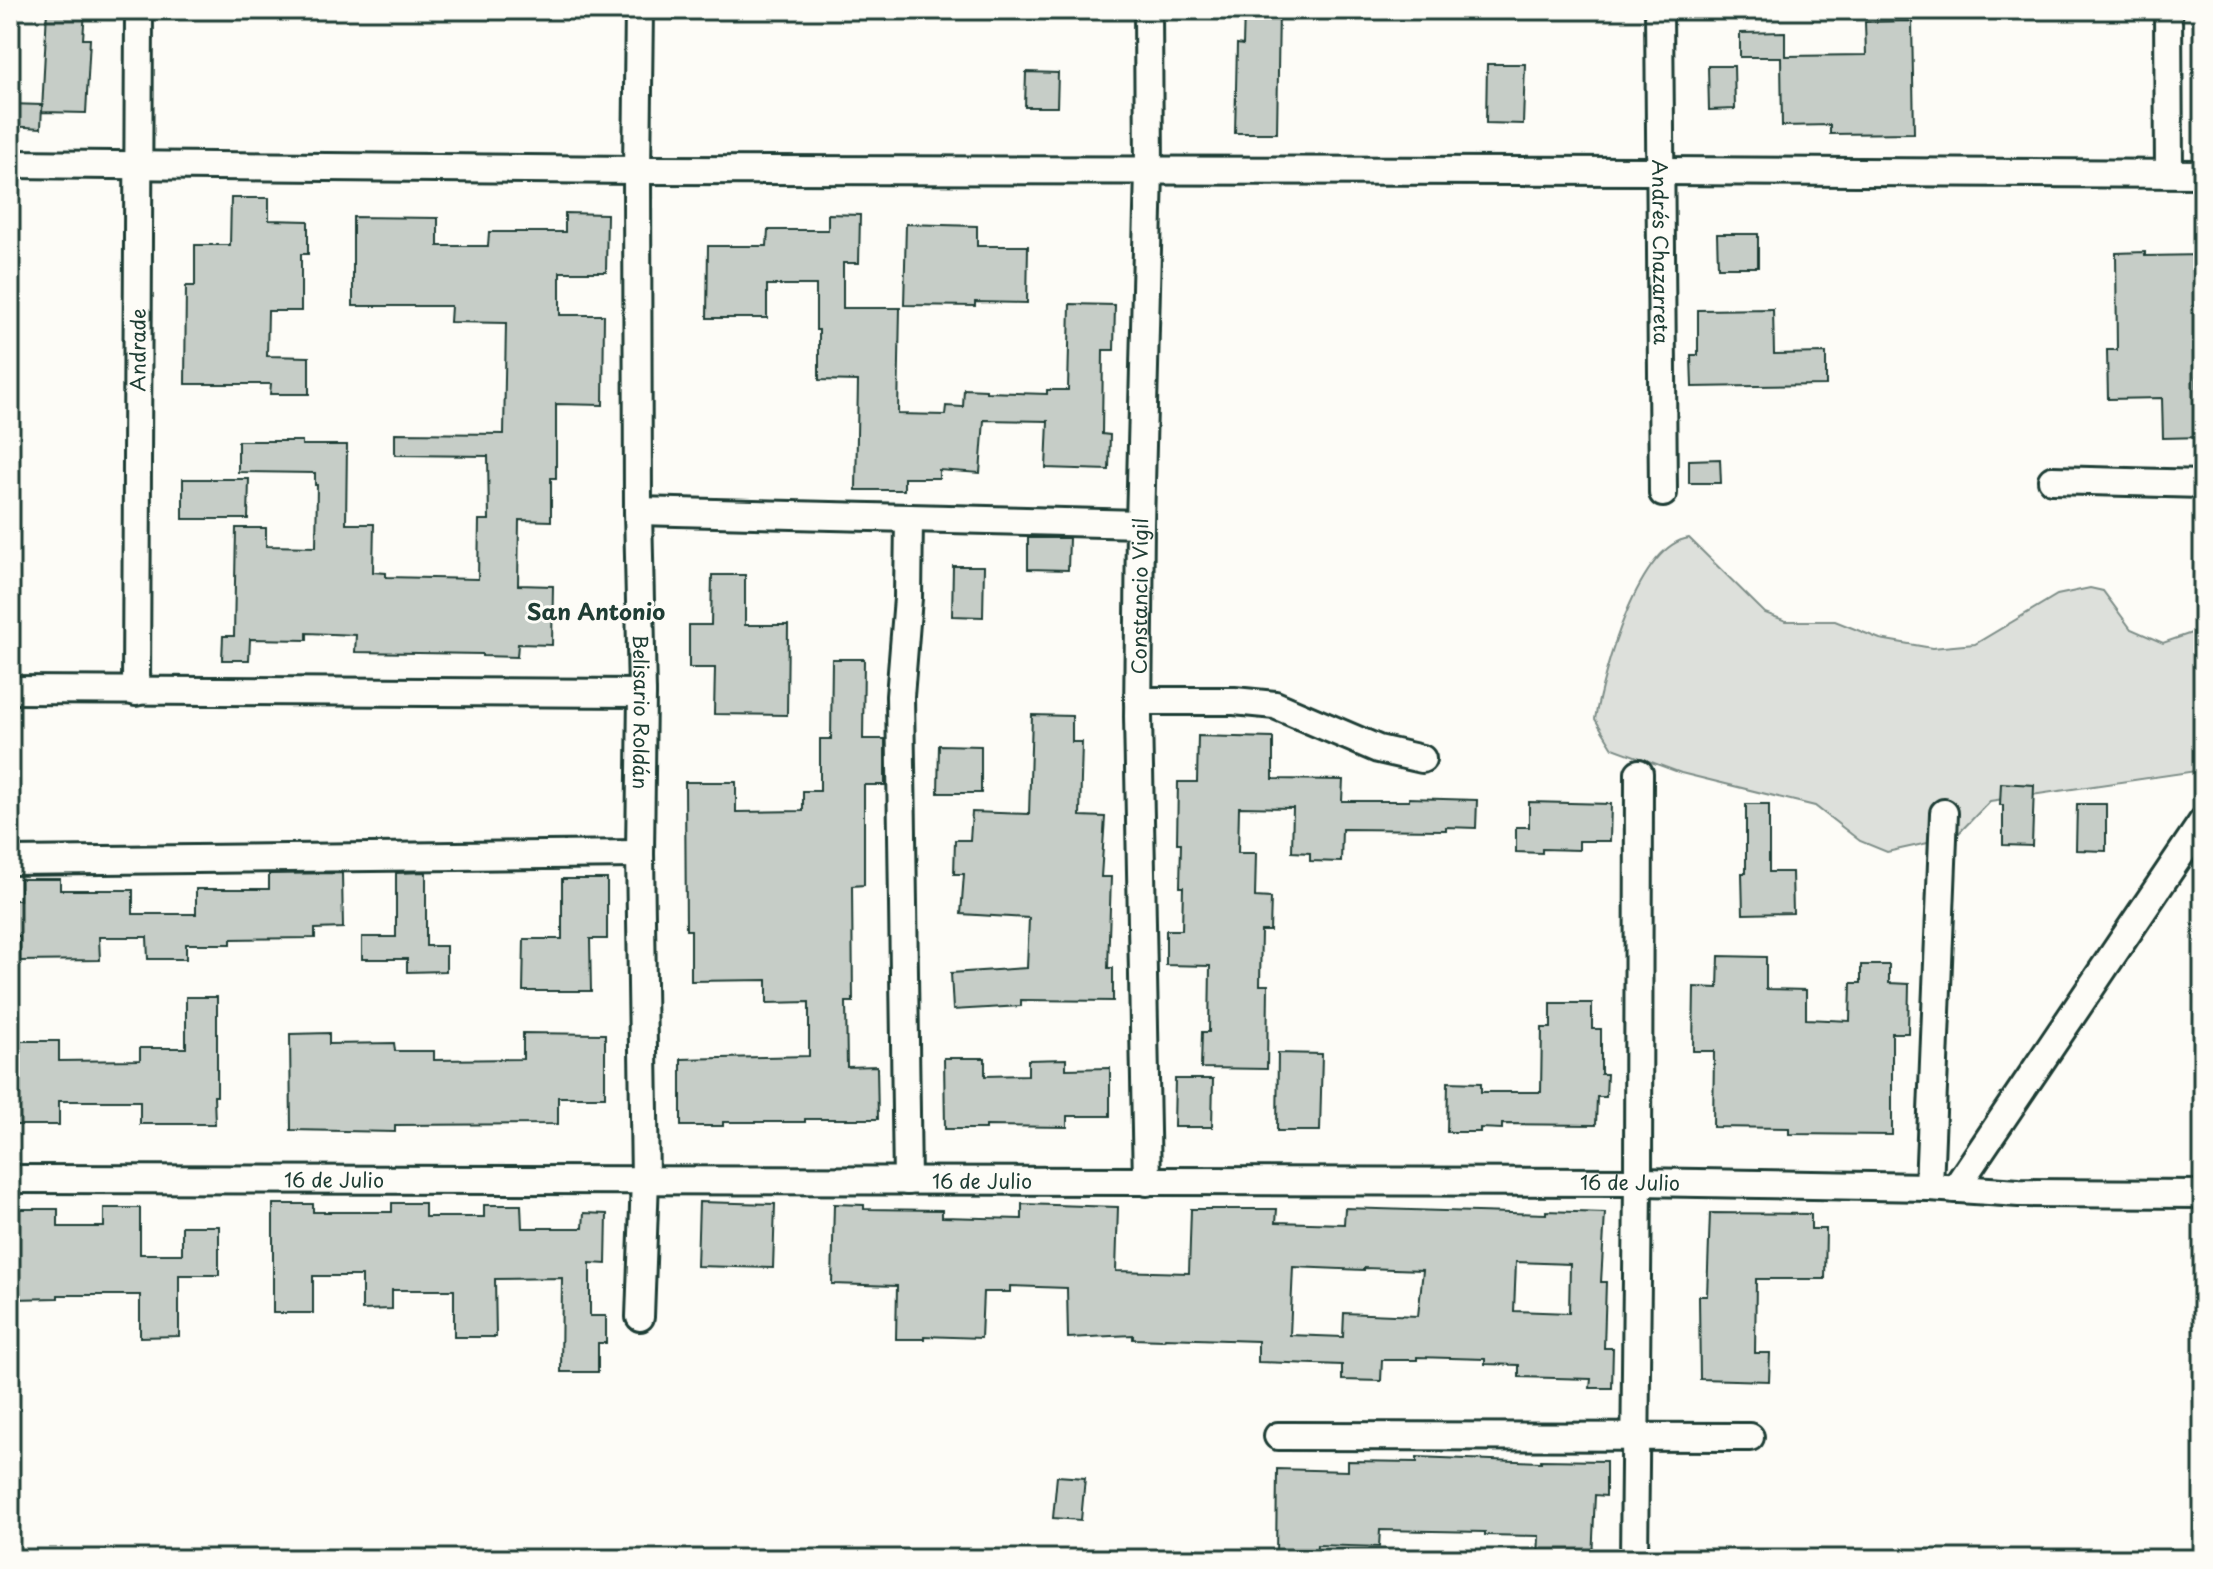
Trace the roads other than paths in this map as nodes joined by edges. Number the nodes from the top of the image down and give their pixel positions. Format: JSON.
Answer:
{"nodes":[{"id":1,"x":139,"y":10,"type":"edge"},
{"id":2,"x":639,"y":10,"type":"edge"},
{"id":3,"x":1148,"y":10,"type":"edge"},
{"id":4,"x":1659,"y":10,"type":"edge"},
{"id":5,"x":2168,"y":10,"type":"edge"},
{"id":6,"x":10,"y":164,"type":"edge"},
{"id":7,"x":139,"y":164,"type":"junction"},
{"id":8,"x":637,"y":170,"type":"junction"},
{"id":9,"x":1149,"y":171,"type":"junction"},
{"id":10,"x":1660,"y":171,"type":"junction"},
{"id":11,"x":2169,"y":173,"type":"junction"},
{"id":12,"x":2203,"y":174,"type":"edge"},
{"id":13,"x":2052,"y":480,"type":"dead end"},
{"id":14,"x":2203,"y":484,"type":"edge"},
{"id":15,"x":1663,"y":493,"type":"dead end"},
{"id":16,"x":638,"y":511,"type":"junction"},
{"id":17,"x":909,"y":518,"type":"junction"},
{"id":18,"x":1140,"y":524,"type":"junction"},
{"id":19,"x":10,"y":690,"type":"edge"},
{"id":20,"x":136,"y":692,"type":"junction"},
{"id":21,"x":642,"y":693,"type":"junction"},
{"id":22,"x":1138,"y":701,"type":"junction"},
{"id":23,"x":1422,"y":759,"type":"dead end"},
{"id":24,"x":1639,"y":773,"type":"dead end"},
{"id":25,"x":1944,"y":813,"type":"dead end"},
{"id":26,"x":2203,"y":821,"type":"edge"},
{"id":27,"x":640,"y":854,"type":"junction"},
{"id":28,"x":10,"y":861,"type":"edge"},
{"id":29,"x":10,"y":1179,"type":"edge"},
{"id":30,"x":645,"y":1179,"type":"junction"},
{"id":31,"x":907,"y":1181,"type":"junction"},
{"id":32,"x":1147,"y":1182,"type":"junction"},
{"id":33,"x":1638,"y":1182,"type":"junction"},
{"id":34,"x":1929,"y":1187,"type":"junction"},
{"id":35,"x":1955,"y":1189,"type":"junction"},
{"id":36,"x":2203,"y":1194,"type":"edge"},
{"id":37,"x":640,"y":1317,"type":"dead end"},
{"id":38,"x":1278,"y":1436,"type":"dead end"},
{"id":39,"x":1635,"y":1437,"type":"junction"},
{"id":40,"x":1750,"y":1437,"type":"dead end"},
{"id":41,"x":1634,"y":1559,"type":"edge"}],
"edges":[{"from":1,"to":7,"type":"street","name":"Andrade"},
{"from":2,"to":8,"type":"street","name":"Belisario Roldán"},
{"from":3,"to":9,"type":"street","name":"Constancio Vigil"},
{"from":4,"to":10,"type":"street","name":"Andrés Chazarreta"},
{"from":5,"to":11,"type":"street"},
{"from":6,"to":7,"type":"street"},
{"from":7,"to":8,"type":"street"},
{"from":7,"to":20,"type":"street","name":"Andrade"},
{"from":8,"to":9,"type":"street"},
{"from":8,"to":16,"type":"street","name":"Belisario Roldán"},
{"from":9,"to":10,"type":"street"},
{"from":9,"to":18,"type":"street","name":"Constancio Vigil"},
{"from":10,"to":11,"type":"street"},
{"from":10,"to":15,"type":"street","name":"Andrés Chazarreta"},
{"from":11,"to":12,"type":"street"},
{"from":13,"to":14,"type":"street"},
{"from":16,"to":17,"type":"street"},
{"from":16,"to":21,"type":"street","name":"Belisario Roldán"},
{"from":17,"to":18,"type":"street"},
{"from":17,"to":31,"type":"street"},
{"from":18,"to":22,"type":"street","name":"Constancio Vigil"},
{"from":19,"to":20,"type":"street"},
{"from":20,"to":21,"type":"street"},
{"from":21,"to":27,"type":"street","name":"Belisario Roldán"},
{"from":22,"to":23,"type":"street"},
{"from":22,"to":32,"type":"street","name":"Constancio Vigil"},
{"from":24,"to":33,"type":"street"},
{"from":25,"to":34,"type":"street"},
{"from":26,"to":35,"type":"street"},
{"from":27,"to":28,"type":"street"},
{"from":27,"to":30,"type":"street","name":"Belisario Roldán"},
{"from":29,"to":30,"type":"street","name":"16 de Julio"},
{"from":30,"to":31,"type":"street","name":"16 de Julio"},
{"from":30,"to":37,"type":"street","name":"Belisario Roldán"},
{"from":31,"to":32,"type":"street","name":"16 de Julio"},
{"from":32,"to":33,"type":"street","name":"16 de Julio"},
{"from":33,"to":34,"type":"street","name":"16 de Julio"},
{"from":33,"to":39,"type":"street"},
{"from":34,"to":35,"type":"street","name":"16 de Julio"},
{"from":35,"to":36,"type":"street","name":"16 de Julio"},
{"from":38,"to":39,"type":"street"},
{"from":39,"to":40,"type":"street"},
{"from":39,"to":41,"type":"street"}]}
